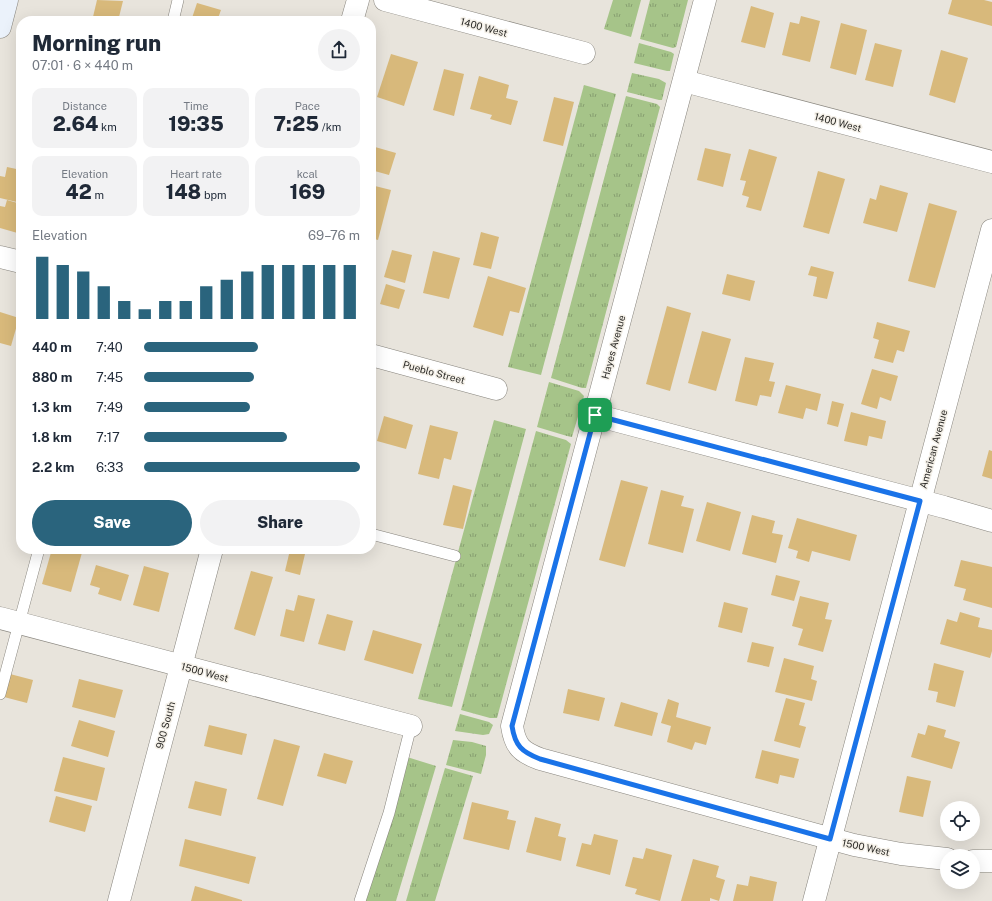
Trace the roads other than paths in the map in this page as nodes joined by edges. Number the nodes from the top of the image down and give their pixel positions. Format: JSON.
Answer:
{"nodes":[{"id":1,"x":7,"y":0,"type":"edge"},
{"id":2,"x":178,"y":0,"type":"edge"},
{"id":3,"x":358,"y":0,"type":"edge"},
{"id":4,"x":385,"y":0,"type":"edge"},
{"id":5,"x":705,"y":0,"type":"edge"},
{"id":6,"x":174,"y":16,"type":"edge"},
{"id":7,"x":353,"y":16,"type":"edge"},
{"id":8,"x":0,"y":27,"type":"edge"},
{"id":9,"x":584,"y":53,"type":"dead end"},
{"id":10,"x":684,"y":81,"type":"junction"},
{"id":11,"x":992,"y":162,"type":"edge"},
{"id":12,"x":992,"y":230,"type":"edge"},
{"id":13,"x":0,"y":257,"type":"edge"},
{"id":14,"x":16,"y":261,"type":"edge"},
{"id":15,"x":376,"y":357,"type":"edge"},
{"id":16,"x":496,"y":389,"type":"dead end"},
{"id":17,"x":595,"y":415,"type":"junction"},
{"id":18,"x":920,"y":501,"type":"junction"},
{"id":19,"x":992,"y":521,"type":"edge"},
{"id":20,"x":376,"y":535,"type":"edge"},
{"id":21,"x":37,"y":554,"type":"edge"},
{"id":22,"x":211,"y":554,"type":"edge"},
{"id":23,"x":455,"y":556,"type":"dead end"},
{"id":24,"x":10,"y":620,"type":"edge"},
{"id":25,"x":181,"y":666,"type":"junction"},
{"id":26,"x":0,"y":694,"type":"edge"},
{"id":27,"x":411,"y":726,"type":"joint"},
{"id":28,"x":515,"y":741,"type":"joint"},
{"id":29,"x":830,"y":839,"type":"junction"},
{"id":30,"x":940,"y":858,"type":"edge"},
{"id":31,"x":980,"y":861,"type":"edge"},
{"id":32,"x":992,"y":861,"type":"edge"},
{"id":33,"x":119,"y":901,"type":"edge"},
{"id":34,"x":360,"y":901,"type":"edge"},
{"id":35,"x":814,"y":901,"type":"edge"}],
"edges":[{"from":1,"to":8,"type":"street"},
{"from":2,"to":6,"type":"lane"},
{"from":3,"to":7,"type":"street"},
{"from":4,"to":9,"type":"street","name":"1400 West"},
{"from":5,"to":10,"type":"street","name":"Hayes Avenue"},
{"from":10,"to":11,"type":"street","name":"1400 West"},
{"from":10,"to":17,"type":"street","name":"Hayes Avenue"},
{"from":12,"to":18,"type":"street","name":"American Avenue"},
{"from":13,"to":14,"type":"street"},
{"from":15,"to":16,"type":"street","name":"Pueblo Street"},
{"from":17,"to":18,"type":"street"},
{"from":17,"to":28,"type":"street","name":"Hayes Avenue"},
{"from":18,"to":19,"type":"street"},
{"from":18,"to":29,"type":"street","name":"American Avenue"},
{"from":20,"to":23,"type":"lane"},
{"from":21,"to":24,"type":"lane"},
{"from":22,"to":25,"type":"street","name":"900 South"},
{"from":24,"to":25,"type":"street","name":"1500 West"},
{"from":24,"to":26,"type":"lane"},
{"from":25,"to":27,"type":"street","name":"1500 West"},
{"from":25,"to":33,"type":"street","name":"900 South"},
{"from":27,"to":34,"type":"lane"},
{"from":28,"to":29,"type":"street","name":"1500 West"},
{"from":29,"to":30,"type":"street","name":"1500 West"},
{"from":29,"to":35,"type":"street","name":"American Avenue"},
{"from":31,"to":32,"type":"street"}]}
